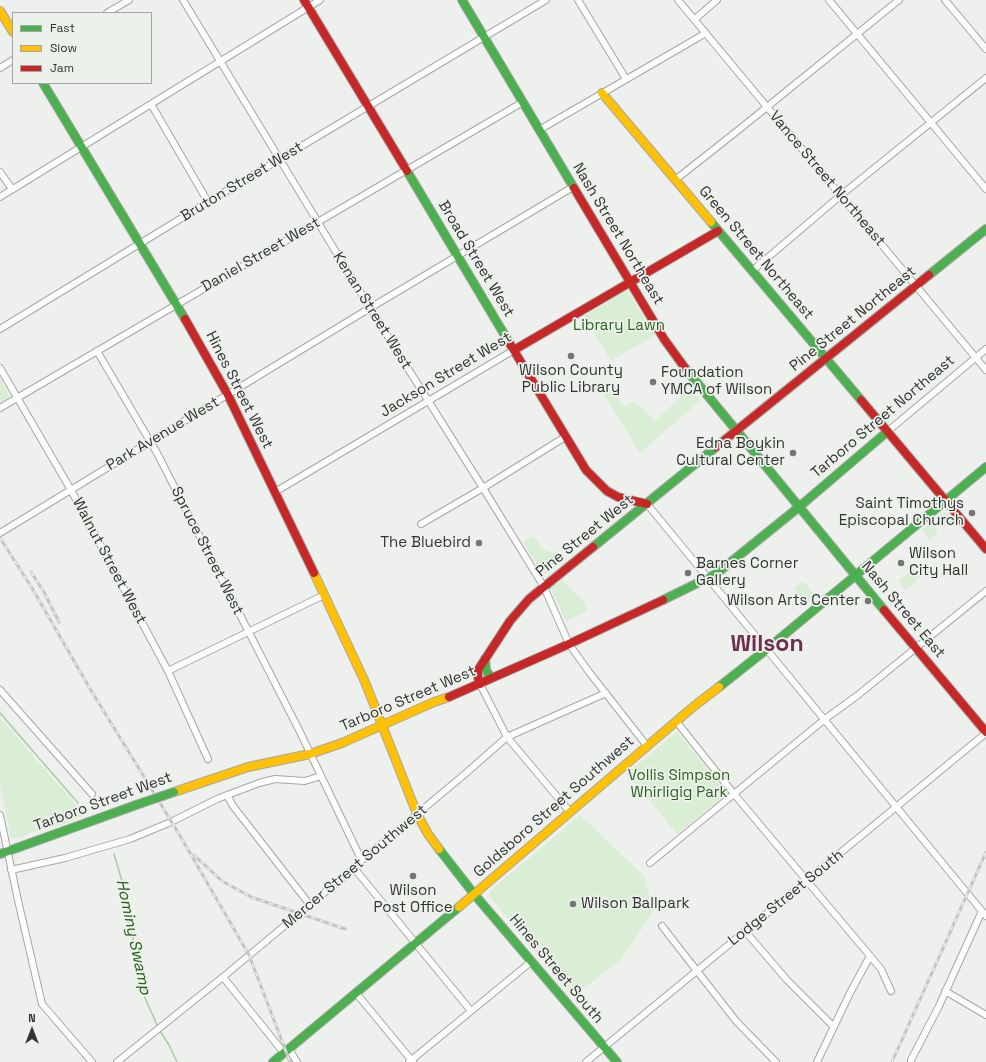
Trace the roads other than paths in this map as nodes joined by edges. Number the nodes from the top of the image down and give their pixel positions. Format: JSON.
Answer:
{"nodes":[{"id":1,"x":129,"y":0,"type":"edge"},
{"id":2,"x":183,"y":0,"type":"edge"},
{"id":3,"x":320,"y":0,"type":"edge"},
{"id":4,"x":462,"y":0,"type":"edge"},
{"id":5,"x":546,"y":0,"type":"edge"},
{"id":6,"x":578,"y":0,"type":"edge"},
{"id":7,"x":678,"y":0,"type":"edge"},
{"id":8,"x":717,"y":0,"type":"edge"},
{"id":9,"x":829,"y":0,"type":"edge"},
{"id":10,"x":899,"y":0,"type":"edge"},
{"id":11,"x":946,"y":0,"type":"edge"},
{"id":12,"x":306,"y":4,"type":"edge"},
{"id":13,"x":0,"y":11,"type":"edge"},
{"id":14,"x":109,"y":12,"type":"edge"},
{"id":15,"x":694,"y":19,"type":"junction"},
{"id":16,"x":12,"y":30,"type":"edge"},
{"id":17,"x":706,"y":33,"type":"junction"},
{"id":18,"x":857,"y":34,"type":"junction"},
{"id":19,"x":484,"y":38,"type":"junction"},
{"id":20,"x":986,"y":49,"type":"edge"},
{"id":21,"x":12,"y":61,"type":"edge"},
{"id":22,"x":220,"y":62,"type":"junction"},
{"id":23,"x":0,"y":68,"type":"edge"},
{"id":24,"x":986,"y":78,"type":"edge"},
{"id":25,"x":626,"y":79,"type":"junction"},
{"id":26,"x":45,"y":84,"type":"edge"},
{"id":27,"x":602,"y":93,"type":"junction"},
{"id":28,"x":523,"y":102,"type":"junction"},
{"id":29,"x":151,"y":104,"type":"junction"},
{"id":30,"x":367,"y":107,"type":"junction"},
{"id":31,"x":768,"y":107,"type":"junction"},
{"id":32,"x":931,"y":122,"type":"junction"},
{"id":33,"x":540,"y":130,"type":"junction"},
{"id":34,"x":81,"y":147,"type":"junction"},
{"id":35,"x":280,"y":159,"type":"junction"},
{"id":36,"x":406,"y":170,"type":"junction"},
{"id":37,"x":0,"y":172,"type":"edge"},
{"id":38,"x":675,"y":180,"type":"junction"},
{"id":39,"x":574,"y":187,"type":"junction"},
{"id":40,"x":986,"y":189,"type":"edge"},
{"id":41,"x":12,"y":190,"type":"junction"},
{"id":42,"x":840,"y":196,"type":"junction"},
{"id":43,"x":0,"y":197,"type":"edge"},
{"id":44,"x":208,"y":202,"type":"junction"},
{"id":45,"x":318,"y":222,"type":"junction"},
{"id":46,"x":986,"y":228,"type":"edge"},
{"id":47,"x":718,"y":231,"type":"junction"},
{"id":48,"x":140,"y":244,"type":"junction"},
{"id":49,"x":458,"y":255,"type":"junction"},
{"id":50,"x":752,"y":271,"type":"junction"},
{"id":51,"x":631,"y":282,"type":"junction"},
{"id":52,"x":916,"y":286,"type":"junction"},
{"id":53,"x":176,"y":304,"type":"junction"},
{"id":54,"x":370,"y":308,"type":"junction"},
{"id":55,"x":0,"y":329,"type":"edge"},
{"id":56,"x":986,"y":349,"type":"edge"},
{"id":57,"x":514,"y":350,"type":"junction"},
{"id":58,"x":97,"y":351,"type":"junction"},
{"id":59,"x":976,"y":357,"type":"junction"},
{"id":60,"x":826,"y":359,"type":"junction"},
{"id":61,"x":0,"y":368,"type":"edge"},
{"id":62,"x":986,"y":370,"type":"edge"},
{"id":63,"x":228,"y":395,"type":"junction"},
{"id":64,"x":17,"y":398,"type":"junction"},
{"id":65,"x":428,"y":401,"type":"junction"},
{"id":66,"x":0,"y":408,"type":"edge"},
{"id":67,"x":738,"y":431,"type":"junction"},
{"id":68,"x":888,"y":431,"type":"junction"},
{"id":69,"x":565,"y":437,"type":"junction"},
{"id":70,"x":150,"y":442,"type":"junction"},
{"id":71,"x":986,"y":468,"type":"edge"},
{"id":72,"x":483,"y":488,"type":"junction"},
{"id":73,"x":71,"y":490,"type":"junction"},
{"id":74,"x":275,"y":492,"type":"junction"},
{"id":75,"x":946,"y":501,"type":"junction"},
{"id":76,"x":647,"y":504,"type":"junction"},
{"id":77,"x":799,"y":507,"type":"junction"},
{"id":78,"x":421,"y":524,"type":"dead end"},
{"id":79,"x":0,"y":533,"type":"edge"},
{"id":80,"x":986,"y":549,"type":"edge"},
{"id":81,"x":855,"y":575,"type":"junction"},
{"id":82,"x":708,"y":578,"type":"junction"},
{"id":83,"x":544,"y":587,"type":"junction"},
{"id":84,"x":986,"y":591,"type":"edge"},
{"id":85,"x":324,"y":594,"type":"junction"},
{"id":86,"x":248,"y":632,"type":"junction"},
{"id":87,"x":569,"y":644,"type":"junction"},
{"id":88,"x":916,"y":648,"type":"junction"},
{"id":89,"x":767,"y":649,"type":"junction"},
{"id":90,"x":485,"y":658,"type":"junction"},
{"id":91,"x":168,"y":671,"type":"junction"},
{"id":92,"x":491,"y":678,"type":"junction"},
{"id":93,"x":480,"y":684,"type":"junction"},
{"id":94,"x":0,"y":690,"type":"edge"},
{"id":95,"x":606,"y":693,"type":"junction"},
{"id":96,"x":825,"y":720,"type":"junction"},
{"id":97,"x":676,"y":721,"type":"junction"},
{"id":98,"x":382,"y":725,"type":"junction"},
{"id":99,"x":986,"y":733,"type":"edge"},
{"id":100,"x":507,"y":737,"type":"junction"},
{"id":101,"x":647,"y":746,"type":"junction"},
{"id":102,"x":310,"y":754,"type":"junction"},
{"id":103,"x":208,"y":759,"type":"dead end"},
{"id":104,"x":321,"y":776,"type":"junction"},
{"id":105,"x":92,"y":794,"type":"dead end"},
{"id":106,"x":734,"y":794,"type":"junction"},
{"id":107,"x":227,"y":795,"type":"junction"},
{"id":108,"x":896,"y":807,"type":"junction"},
{"id":109,"x":570,"y":812,"type":"junction"},
{"id":110,"x":417,"y":814,"type":"junction"},
{"id":111,"x":0,"y":815,"type":"edge"},
{"id":112,"x":3,"y":853,"type":"edge"},
{"id":113,"x":361,"y":862,"type":"junction"},
{"id":114,"x":650,"y":863,"type":"dead end"},
{"id":115,"x":354,"y":868,"type":"junction"},
{"id":116,"x":11,"y":870,"type":"junction"},
{"id":117,"x":806,"y":881,"type":"junction"},
{"id":118,"x":474,"y":894,"type":"junction"},
{"id":119,"x":310,"y":905,"type":"junction"},
{"id":120,"x":984,"y":913,"type":"edge"},
{"id":121,"x":662,"y":926,"type":"dead end"},
{"id":122,"x":745,"y":931,"type":"junction"},
{"id":123,"x":416,"y":943,"type":"junction"},
{"id":124,"x":870,"y":956,"type":"junction"},
{"id":125,"x":532,"y":961,"type":"junction"},
{"id":126,"x":697,"y":971,"type":"junction"},
{"id":127,"x":223,"y":977,"type":"junction"},
{"id":128,"x":891,"y":990,"type":"dead end"},
{"id":129,"x":945,"y":991,"type":"junction"},
{"id":130,"x":356,"y":993,"type":"junction"},
{"id":131,"x":471,"y":1011,"type":"junction"},
{"id":132,"x":986,"y":1015,"type":"edge"},
{"id":133,"x":834,"y":1027,"type":"junction"},
{"id":134,"x":604,"y":1047,"type":"junction"},
{"id":135,"x":287,"y":1051,"type":"junction"},
{"id":136,"x":911,"y":1060,"type":"dead end"},
{"id":137,"x":411,"y":1061,"type":"edge"},
{"id":138,"x":92,"y":1062,"type":"edge"},
{"id":139,"x":117,"y":1062,"type":"edge"},
{"id":140,"x":273,"y":1062,"type":"edge"},
{"id":141,"x":297,"y":1062,"type":"edge"},
{"id":142,"x":586,"y":1062,"type":"edge"},
{"id":143,"x":617,"y":1062,"type":"edge"},
{"id":144,"x":776,"y":1062,"type":"edge"},
{"id":145,"x":817,"y":1062,"type":"edge"}],
"edges":[{"from":1,"to":14,"type":"street"},
{"from":2,"to":22,"type":"street","name":"Kenan Street West"},
{"from":3,"to":12,"type":"street"},
{"from":4,"to":19,"type":"main road","name":"Nash Street Northeast"},
{"from":5,"to":19,"type":"street","name":"Bruton Street West"},
{"from":6,"to":25,"type":"street"},
{"from":7,"to":15,"type":"street","name":"Vance Street Northeast"},
{"from":8,"to":15,"type":"street"},
{"from":9,"to":18,"type":"street"},
{"from":10,"to":18,"type":"street"},
{"from":11,"to":20,"type":"street"},
{"from":12,"to":22,"type":"street"},
{"from":12,"to":30,"type":"main road","name":"Broad Street West"},
{"from":13,"to":16,"type":"main road"},
{"from":15,"to":17,"type":"street","name":"Vance Street Northeast"},
{"from":17,"to":25,"type":"street"},
{"from":17,"to":31,"type":"street","name":"Vance Street Northeast"},
{"from":18,"to":31,"type":"street"},
{"from":18,"to":32,"type":"street"},
{"from":19,"to":28,"type":"main road","name":"Nash Street Northeast"},
{"from":19,"to":30,"type":"street","name":"Bruton Street West"},
{"from":21,"to":23,"type":"street"},
{"from":22,"to":29,"type":"street"},
{"from":22,"to":35,"type":"street","name":"Kenan Street West"},
{"from":24,"to":32,"type":"street"},
{"from":25,"to":27,"type":"street"},
{"from":26,"to":34,"type":"main road","name":"Hines Street West"},
{"from":27,"to":33,"type":"street"},
{"from":27,"to":38,"type":"main road","name":"Green Street Northeast"},
{"from":28,"to":33,"type":"main road","name":"Nash Street Northeast"},
{"from":28,"to":36,"type":"street","name":"Daniel Street West"},
{"from":29,"to":34,"type":"street"},
{"from":29,"to":44,"type":"street"},
{"from":30,"to":35,"type":"street","name":"Bruton Street West"},
{"from":30,"to":36,"type":"main road","name":"Broad Street West"},
{"from":31,"to":38,"type":"street"},
{"from":31,"to":42,"type":"street","name":"Vance Street Northeast"},
{"from":32,"to":40,"type":"street"},
{"from":32,"to":42,"type":"street"},
{"from":33,"to":39,"type":"main road","name":"Nash Street Northeast"},
{"from":34,"to":41,"type":"street"},
{"from":34,"to":48,"type":"main road","name":"Hines Street West"},
{"from":35,"to":44,"type":"street","name":"Bruton Street West"},
{"from":35,"to":45,"type":"street","name":"Kenan Street West"},
{"from":36,"to":45,"type":"street","name":"Daniel Street West"},
{"from":36,"to":49,"type":"main road","name":"Broad Street West"},
{"from":37,"to":41,"type":"street"},
{"from":38,"to":47,"type":"main road","name":"Green Street Northeast"},
{"from":39,"to":49,"type":"street","name":"Park Avenue West"},
{"from":39,"to":51,"type":"main road","name":"Nash Street Northeast"},
{"from":41,"to":43,"type":"street"},
{"from":42,"to":50,"type":"street"},
{"from":42,"to":52,"type":"street","name":"Vance Street Northeast"},
{"from":44,"to":48,"type":"street","name":"Bruton Street West"},
{"from":45,"to":53,"type":"street","name":"Daniel Street West"},
{"from":45,"to":54,"type":"street","name":"Kenan Street West"},
{"from":46,"to":52,"type":"main road","name":"Pine Street Northeast"},
{"from":47,"to":50,"type":"main road","name":"Green Street Northeast"},
{"from":47,"to":51,"type":"main road","name":"Jackson Street West"},
{"from":48,"to":53,"type":"main road","name":"Hines Street West"},
{"from":48,"to":55,"type":"street","name":"Bruton Street West"},
{"from":49,"to":54,"type":"street","name":"Park Avenue West"},
{"from":49,"to":57,"type":"main road","name":"Broad Street West"},
{"from":50,"to":60,"type":"main road","name":"Green Street Northeast"},
{"from":51,"to":57,"type":"main road","name":"Jackson Street West"},
{"from":51,"to":67,"type":"main road","name":"Nash Street Northeast"},
{"from":52,"to":59,"type":"street","name":"Vance Street Northeast"},
{"from":52,"to":60,"type":"main road","name":"Pine Street Northeast"},
{"from":53,"to":58,"type":"street","name":"Daniel Street West"},
{"from":53,"to":63,"type":"main road","name":"Hines Street West"},
{"from":54,"to":63,"type":"street","name":"Park Avenue West"},
{"from":54,"to":65,"type":"street","name":"Kenan Street West"},
{"from":56,"to":59,"type":"street","name":"Tarboro Street Northeast"},
{"from":57,"to":65,"type":"street","name":"Jackson Street West"},
{"from":57,"to":69,"type":"main road","name":"Broad Street West"},
{"from":58,"to":64,"type":"street","name":"Daniel Street West"},
{"from":58,"to":70,"type":"street","name":"Spruce Street West"},
{"from":59,"to":62,"type":"street","name":"Vance Street Northeast"},
{"from":59,"to":68,"type":"street","name":"Tarboro Street Northeast"},
{"from":60,"to":67,"type":"main road","name":"Pine Street Northeast"},
{"from":60,"to":68,"type":"main road","name":"Green Street Northeast"},
{"from":61,"to":64,"type":"street","name":"Walnut Street West"},
{"from":63,"to":70,"type":"street","name":"Park Avenue West"},
{"from":63,"to":74,"type":"main road","name":"Hines Street West"},
{"from":64,"to":66,"type":"street","name":"Daniel Street West"},
{"from":64,"to":73,"type":"street","name":"Walnut Street West"},
{"from":65,"to":72,"type":"street","name":"Kenan Street West"},
{"from":65,"to":74,"type":"street","name":"Jackson Street West"},
{"from":67,"to":76,"type":"main road","name":"Pine Street West"},
{"from":67,"to":77,"type":"main road","name":"Nash Street Northeast"},
{"from":68,"to":75,"type":"main road","name":"Green Street Northeast"},
{"from":68,"to":77,"type":"main road","name":"Tarboro Street Northeast"},
{"from":69,"to":72,"type":"street"},
{"from":69,"to":76,"type":"main road","name":"Broad Street West"},
{"from":70,"to":73,"type":"street","name":"Park Avenue West"},
{"from":70,"to":86,"type":"street","name":"Spruce Street West"},
{"from":71,"to":75,"type":"main road","name":"Goldsboro Street Southwest"},
{"from":72,"to":78,"type":"street"},
{"from":72,"to":83,"type":"street","name":"Kenan Street West"},
{"from":73,"to":79,"type":"street","name":"Park Avenue West"},
{"from":73,"to":91,"type":"street","name":"Walnut Street West"},
{"from":74,"to":85,"type":"main road","name":"Hines Street West"},
{"from":75,"to":80,"type":"main road","name":"Green Street Northeast"},
{"from":75,"to":81,"type":"main road","name":"Goldsboro Street Southwest"},
{"from":76,"to":82,"type":"street"},
{"from":76,"to":83,"type":"main road","name":"Pine Street West"},
{"from":77,"to":81,"type":"main road","name":"Nash Street East"},
{"from":77,"to":82,"type":"main road","name":"Tarboro Street West"},
{"from":81,"to":88,"type":"main road","name":"Nash Street East"},
{"from":81,"to":89,"type":"main road","name":"Goldsboro Street Southwest"},
{"from":82,"to":87,"type":"main road","name":"Tarboro Street West"},
{"from":82,"to":89,"type":"street"},
{"from":83,"to":87,"type":"street","name":"Kenan Street West"},
{"from":83,"to":90,"type":"main road","name":"Pine Street West"},
{"from":84,"to":88,"type":"street"},
{"from":85,"to":86,"type":"street"},
{"from":85,"to":98,"type":"main road","name":"Hines Street West"},
{"from":86,"to":91,"type":"street"},
{"from":86,"to":102,"type":"street","name":"Spruce Street West"},
{"from":87,"to":92,"type":"main road","name":"Tarboro Street West"},
{"from":87,"to":95,"type":"street","name":"Kenan Street West"},
{"from":88,"to":96,"type":"street"},
{"from":88,"to":99,"type":"main road","name":"Nash Street East"},
{"from":89,"to":96,"type":"street"},
{"from":89,"to":97,"type":"main road","name":"Goldsboro Street Southwest"},
{"from":90,"to":92,"type":"main road"},
{"from":90,"to":93,"type":"main road","name":"Pine Street West"},
{"from":91,"to":103,"type":"street","name":"Walnut Street West"},
{"from":92,"to":93,"type":"main road","name":"Tarboro Street West"},
{"from":93,"to":98,"type":"main road","name":"Tarboro Street West"},
{"from":93,"to":100,"type":"street"},
{"from":94,"to":105,"type":"street"},
{"from":95,"to":100,"type":"street","name":"Mercer Street Southwest"},
{"from":95,"to":101,"type":"street","name":"Kenan Street West"},
{"from":96,"to":106,"type":"street"},
{"from":96,"to":108,"type":"street"},
{"from":97,"to":101,"type":"main road","name":"Goldsboro Street Southwest"},
{"from":97,"to":106,"type":"street"},
{"from":98,"to":102,"type":"main road","name":"Tarboro Street West"},
{"from":98,"to":110,"type":"main road","name":"Hines Street West"},
{"from":99,"to":108,"type":"street","name":"Lodge Street South"},
{"from":100,"to":109,"type":"street"},
{"from":100,"to":110,"type":"street","name":"Mercer Street Southwest"},
{"from":101,"to":109,"type":"main road","name":"Goldsboro Street Southwest"},
{"from":102,"to":104,"type":"street","name":"Spruce Street West"},
{"from":102,"to":112,"type":"main road","name":"Tarboro Street West","bridge":true},
{"from":104,"to":107,"type":"street"},
{"from":104,"to":113,"type":"street","name":"Spruce Street West"},
{"from":106,"to":114,"type":"street"},
{"from":106,"to":117,"type":"street"},
{"from":107,"to":116,"type":"street"},
{"from":107,"to":119,"type":"street"},
{"from":108,"to":117,"type":"street","name":"Lodge Street South"},
{"from":108,"to":120,"type":"street"},
{"from":109,"to":118,"type":"main road","name":"Goldsboro Street Southwest"},
{"from":110,"to":113,"type":"street","name":"Mercer Street Southwest"},
{"from":110,"to":118,"type":"main road","name":"Hines Street South"},
{"from":111,"to":112,"type":"street"},
{"from":112,"to":116,"type":"street"},
{"from":113,"to":115,"type":"street","name":"Mercer Street Southwest"},
{"from":115,"to":119,"type":"street","name":"Mercer Street Southwest"},
{"from":115,"to":123,"type":"street"},
{"from":116,"to":138,"type":"street"},
{"from":117,"to":122,"type":"street","name":"Lodge Street South"},
{"from":117,"to":124,"type":"street"},
{"from":118,"to":123,"type":"main road","name":"Goldsboro Street Southwest"},
{"from":118,"to":125,"type":"main road","name":"Hines Street South"},
{"from":119,"to":127,"type":"street","name":"Mercer Street Southwest"},
{"from":120,"to":129,"type":"street"},
{"from":121,"to":126,"type":"street"},
{"from":122,"to":126,"type":"street","name":"Lodge Street South"},
{"from":122,"to":133,"type":"street"},
{"from":123,"to":130,"type":"main road","name":"Goldsboro Street Southwest"},
{"from":123,"to":131,"type":"street"},
{"from":124,"to":128,"type":"street"},
{"from":124,"to":133,"type":"street"},
{"from":125,"to":131,"type":"street"},
{"from":125,"to":134,"type":"main road","name":"Hines Street South"},
{"from":126,"to":134,"type":"street","name":"Lodge Street South"},
{"from":126,"to":144,"type":"street"},
{"from":127,"to":135,"type":"street"},
{"from":127,"to":139,"type":"street","name":"Mercer Street Southwest"},
{"from":129,"to":132,"type":"street"},
{"from":129,"to":136,"type":"street"},
{"from":130,"to":135,"type":"main road","name":"Goldsboro Street Southwest"},
{"from":130,"to":137,"type":"street"},
{"from":131,"to":137,"type":"street"},
{"from":133,"to":145,"type":"street"},
{"from":134,"to":142,"type":"street","name":"Lodge Street South"},
{"from":134,"to":143,"type":"main road","name":"Hines Street South"},
{"from":135,"to":140,"type":"main road","name":"Goldsboro Street Southwest"},
{"from":135,"to":141,"type":"street"}]}
